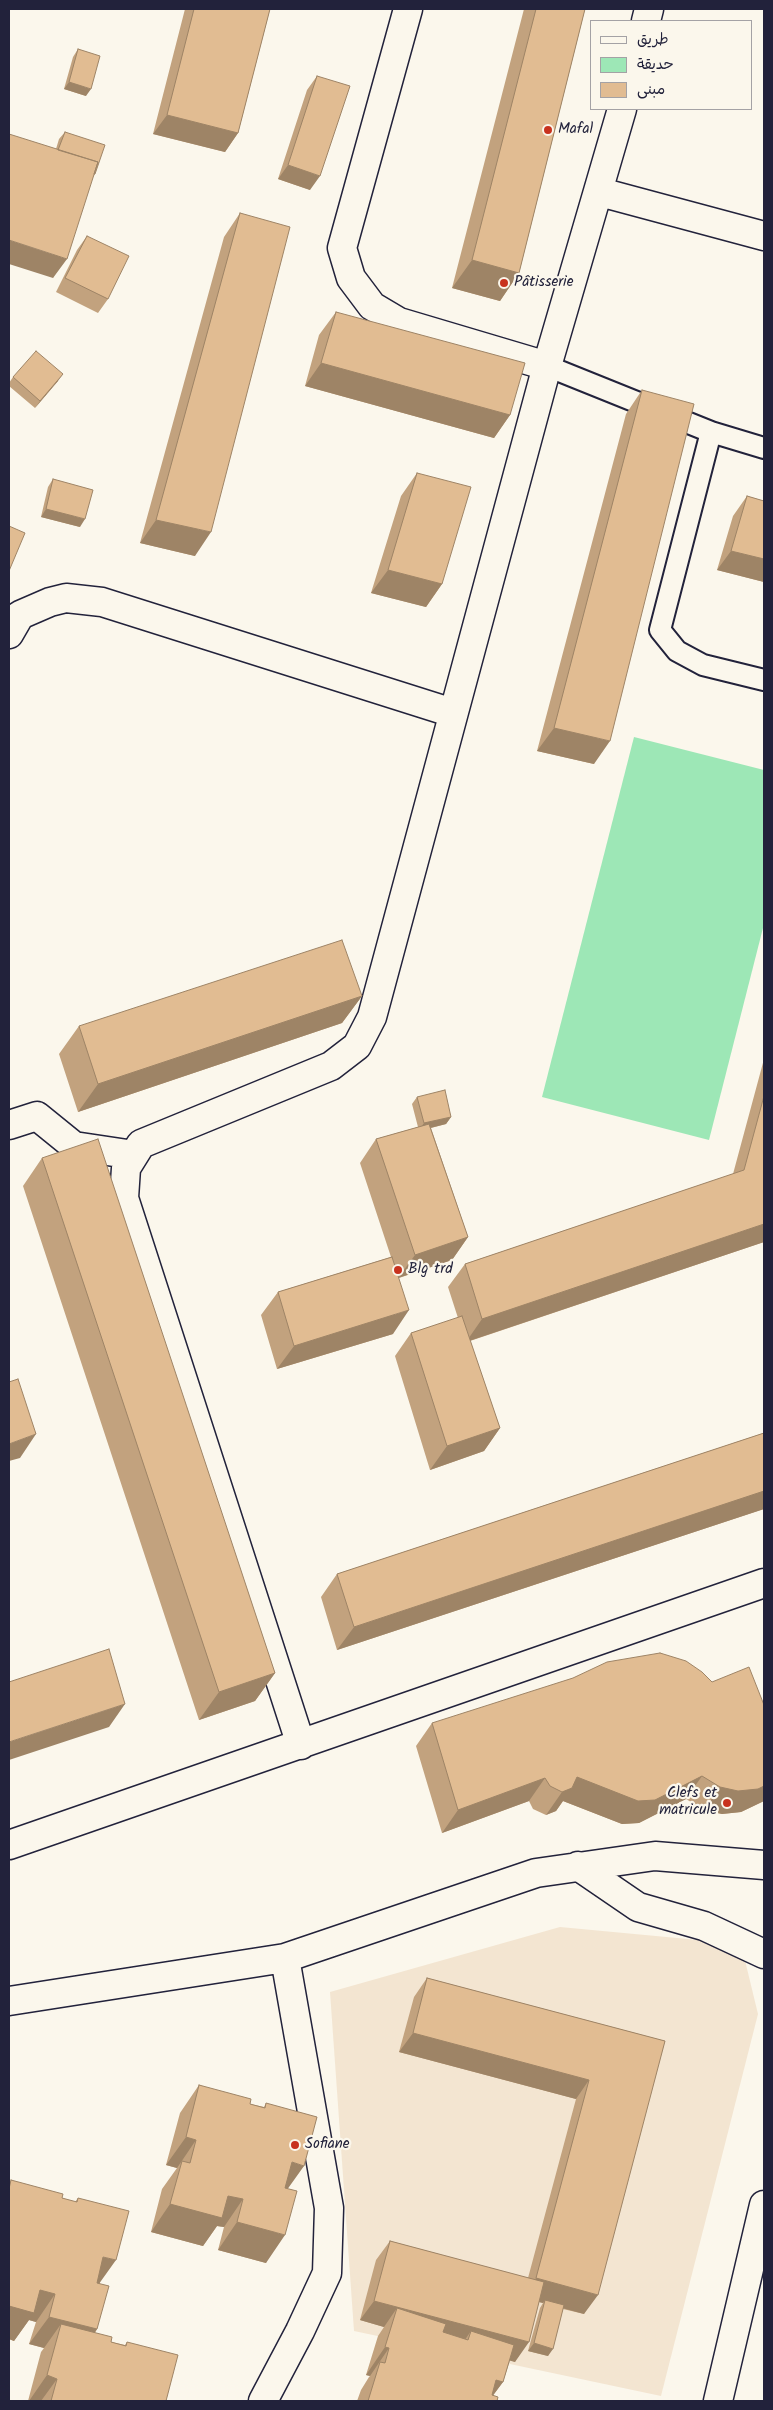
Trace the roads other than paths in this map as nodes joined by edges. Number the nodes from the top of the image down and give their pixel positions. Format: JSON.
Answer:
{"nodes":[{"id":1,"x":408,"y":9,"type":"edge"},
{"id":2,"x":622,"y":110,"type":"edge"},
{"id":3,"x":600,"y":192,"type":"junction"},
{"id":4,"x":764,"y":236,"type":"edge"},
{"id":5,"x":547,"y":366,"type":"junction"},
{"id":6,"x":712,"y":432,"type":"junction"},
{"id":7,"x":764,"y":448,"type":"edge"},
{"id":8,"x":9,"y":634,"type":"edge"},
{"id":9,"x":764,"y":680,"type":"edge"},
{"id":10,"x":453,"y":712,"type":"junction"},
{"id":11,"x":9,"y":1124,"type":"edge"},
{"id":12,"x":134,"y":1155,"type":"junction"},
{"id":13,"x":764,"y":1582,"type":"edge"},
{"id":14,"x":301,"y":1745,"type":"junction"},
{"id":15,"x":9,"y":1845,"type":"edge"},
{"id":16,"x":764,"y":1865,"type":"edge"},
{"id":17,"x":578,"y":1866,"type":"junction"},
{"id":18,"x":764,"y":1954,"type":"edge"},
{"id":19,"x":285,"y":1958,"type":"junction"},
{"id":20,"x":9,"y":2001,"type":"edge"},
{"id":21,"x":764,"y":2205,"type":"edge"},
{"id":22,"x":263,"y":2401,"type":"edge"},
{"id":23,"x":718,"y":2401,"type":"edge"}],
"edges":[{"from":1,"to":5,"type":"street"},
{"from":2,"to":3,"type":"street"},
{"from":3,"to":4,"type":"street"},
{"from":3,"to":5,"type":"street"},
{"from":5,"to":6,"type":"lane"},
{"from":5,"to":10,"type":"street"},
{"from":6,"to":7,"type":"lane"},
{"from":6,"to":9,"type":"lane"},
{"from":8,"to":10,"type":"street"},
{"from":10,"to":12,"type":"street"},
{"from":11,"to":12,"type":"street"},
{"from":12,"to":14,"type":"street"},
{"from":13,"to":14,"type":"street"},
{"from":14,"to":15,"type":"street"},
{"from":16,"to":17,"type":"street"},
{"from":17,"to":18,"type":"street"},
{"from":17,"to":19,"type":"street"},
{"from":19,"to":20,"type":"street"},
{"from":19,"to":22,"type":"street"},
{"from":21,"to":23,"type":"street"}]}
